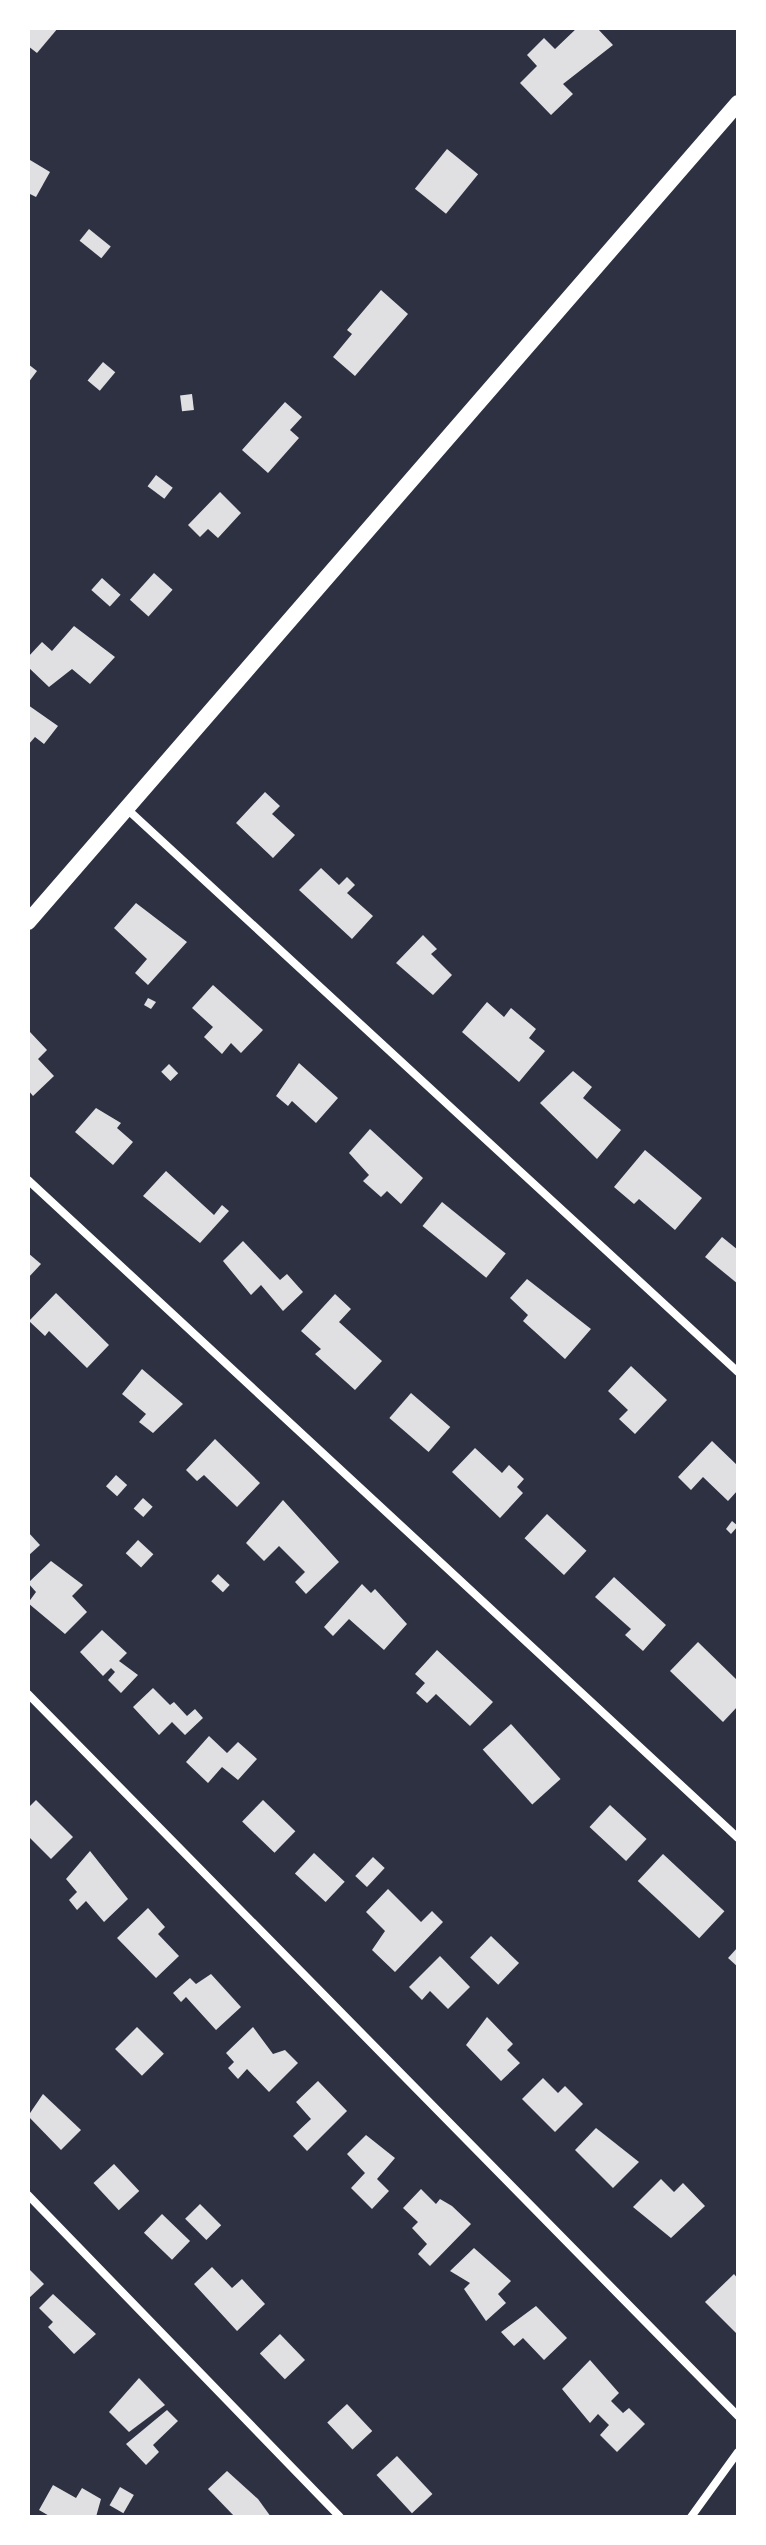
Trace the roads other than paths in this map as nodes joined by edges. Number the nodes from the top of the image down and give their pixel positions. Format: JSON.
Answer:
{"nodes":[{"id":1,"x":738,"y":103,"type":"edge"},
{"id":2,"x":127,"y":809,"type":"junction"},
{"id":3,"x":28,"y":922,"type":"edge"},
{"id":4,"x":28,"y":1180,"type":"edge"},
{"id":5,"x":738,"y":1372,"type":"edge"},
{"id":6,"x":28,"y":1694,"type":"edge"},
{"id":7,"x":738,"y":1838,"type":"edge"},
{"id":8,"x":28,"y":2195,"type":"edge"},
{"id":9,"x":738,"y":2416,"type":"edge"},
{"id":10,"x":738,"y":2452,"type":"edge"},
{"id":11,"x":340,"y":2517,"type":"edge"},
{"id":12,"x":691,"y":2517,"type":"edge"}],
"edges":[{"from":1,"to":2,"type":"main road"},
{"from":2,"to":3,"type":"main road"},
{"from":2,"to":5,"type":"street"},
{"from":4,"to":7,"type":"street"},
{"from":6,"to":9,"type":"street"},
{"from":8,"to":11,"type":"street"},
{"from":10,"to":12,"type":"street"}]}
